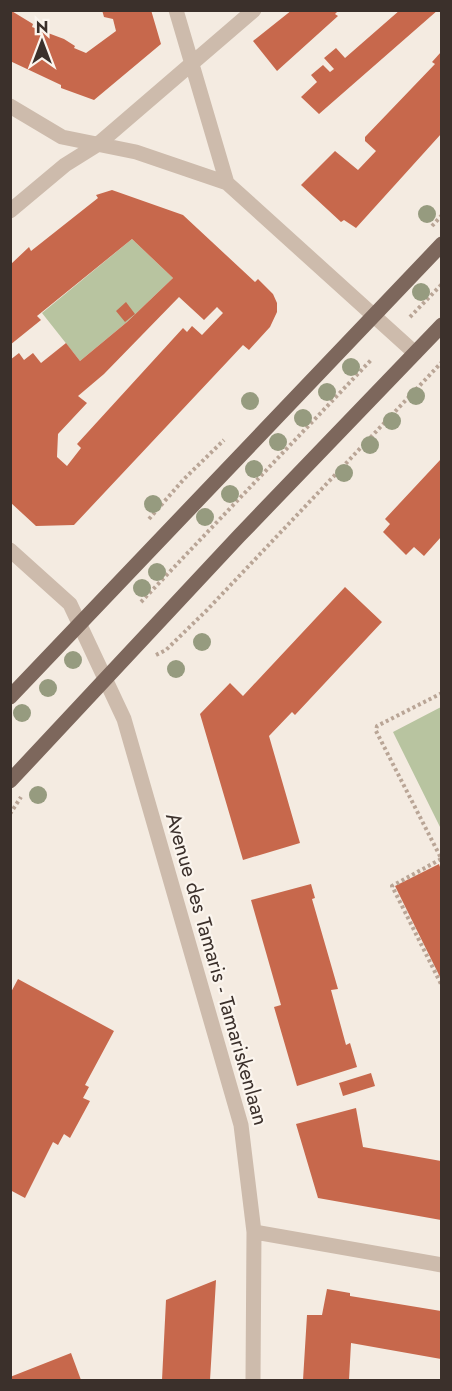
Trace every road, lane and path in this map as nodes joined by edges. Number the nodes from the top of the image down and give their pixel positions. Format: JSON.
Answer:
{"nodes":[{"id":1,"x":176,"y":10,"type":"edge"},
{"id":2,"x":254,"y":10,"type":"edge"},
{"id":3,"x":191,"y":66,"type":"junction"},
{"id":4,"x":10,"y":106,"type":"edge"},
{"id":5,"x":97,"y":145,"type":"junction"},
{"id":6,"x":227,"y":183,"type":"junction"},
{"id":7,"x":10,"y":211,"type":"edge"},
{"id":8,"x":441,"y":244,"type":"edge"},
{"id":9,"x":441,"y":284,"type":"edge"},
{"id":10,"x":374,"y":316,"type":"junction"},
{"id":11,"x":410,"y":317,"type":"dead end"},
{"id":12,"x":441,"y":325,"type":"edge"},
{"id":13,"x":415,"y":353,"type":"junction"},
{"id":14,"x":372,"y":359,"type":"dead end"},
{"id":15,"x":441,"y":362,"type":"edge"},
{"id":16,"x":10,"y":550,"type":"edge"},
{"id":17,"x":141,"y":602,"type":"dead end"},
{"id":18,"x":80,"y":626,"type":"junction"},
{"id":19,"x":147,"y":661,"type":"dead end"},
{"id":20,"x":106,"y":681,"type":"junction"},
{"id":21,"x":441,"y":693,"type":"edge"},
{"id":22,"x":10,"y":697,"type":"edge"},
{"id":23,"x":10,"y":781,"type":"edge"},
{"id":24,"x":441,"y":860,"type":"edge"},
{"id":25,"x":441,"y":986,"type":"edge"},
{"id":26,"x":254,"y":1232,"type":"junction"},
{"id":27,"x":441,"y":1265,"type":"edge"},
{"id":28,"x":251,"y":1347,"type":"junction"},
{"id":29,"x":245,"y":1380,"type":"edge"},
{"id":30,"x":253,"y":1380,"type":"edge"}],
"edges":[{"from":1,"to":3,"type":"street"},
{"from":2,"to":3,"type":"street"},
{"from":3,"to":5,"type":"street"},
{"from":3,"to":6,"type":"street"},
{"from":4,"to":5,"type":"street"},
{"from":5,"to":6,"type":"street"},
{"from":5,"to":7,"type":"street"},
{"from":6,"to":10,"type":"street"},
{"from":8,"to":10,"type":"main road"},
{"from":9,"to":11,"type":"path"},
{"from":10,"to":13,"type":"street"},
{"from":10,"to":18,"type":"main road"},
{"from":12,"to":13,"type":"main road"},
{"from":13,"to":20,"type":"main road"},
{"from":14,"to":17,"type":"path"},
{"from":15,"to":19,"type":"path"},
{"from":16,"to":18,"type":"street","name":"Avenue des Tamaris - Tamariskenlaan"},
{"from":18,"to":20,"type":"street","name":"Avenue des Tamaris - Tamariskenlaan"},
{"from":18,"to":22,"type":"main road"},
{"from":20,"to":23,"type":"main road"},
{"from":20,"to":26,"type":"street","name":"Avenue des Tamaris - Tamariskenlaan"},
{"from":21,"to":24,"type":"path"},
{"from":24,"to":25,"type":"path"},
{"from":26,"to":27,"type":"street"},
{"from":26,"to":28,"type":"street","name":"Avenue des Tamaris - Tamariskenlaan"},
{"from":28,"to":29,"type":"street","name":"Avenue des Tamaris - Tamariskenlaan"},
{"from":28,"to":30,"type":"street","name":"Avenue des Tamaris - Tamariskenlaan"}]}
